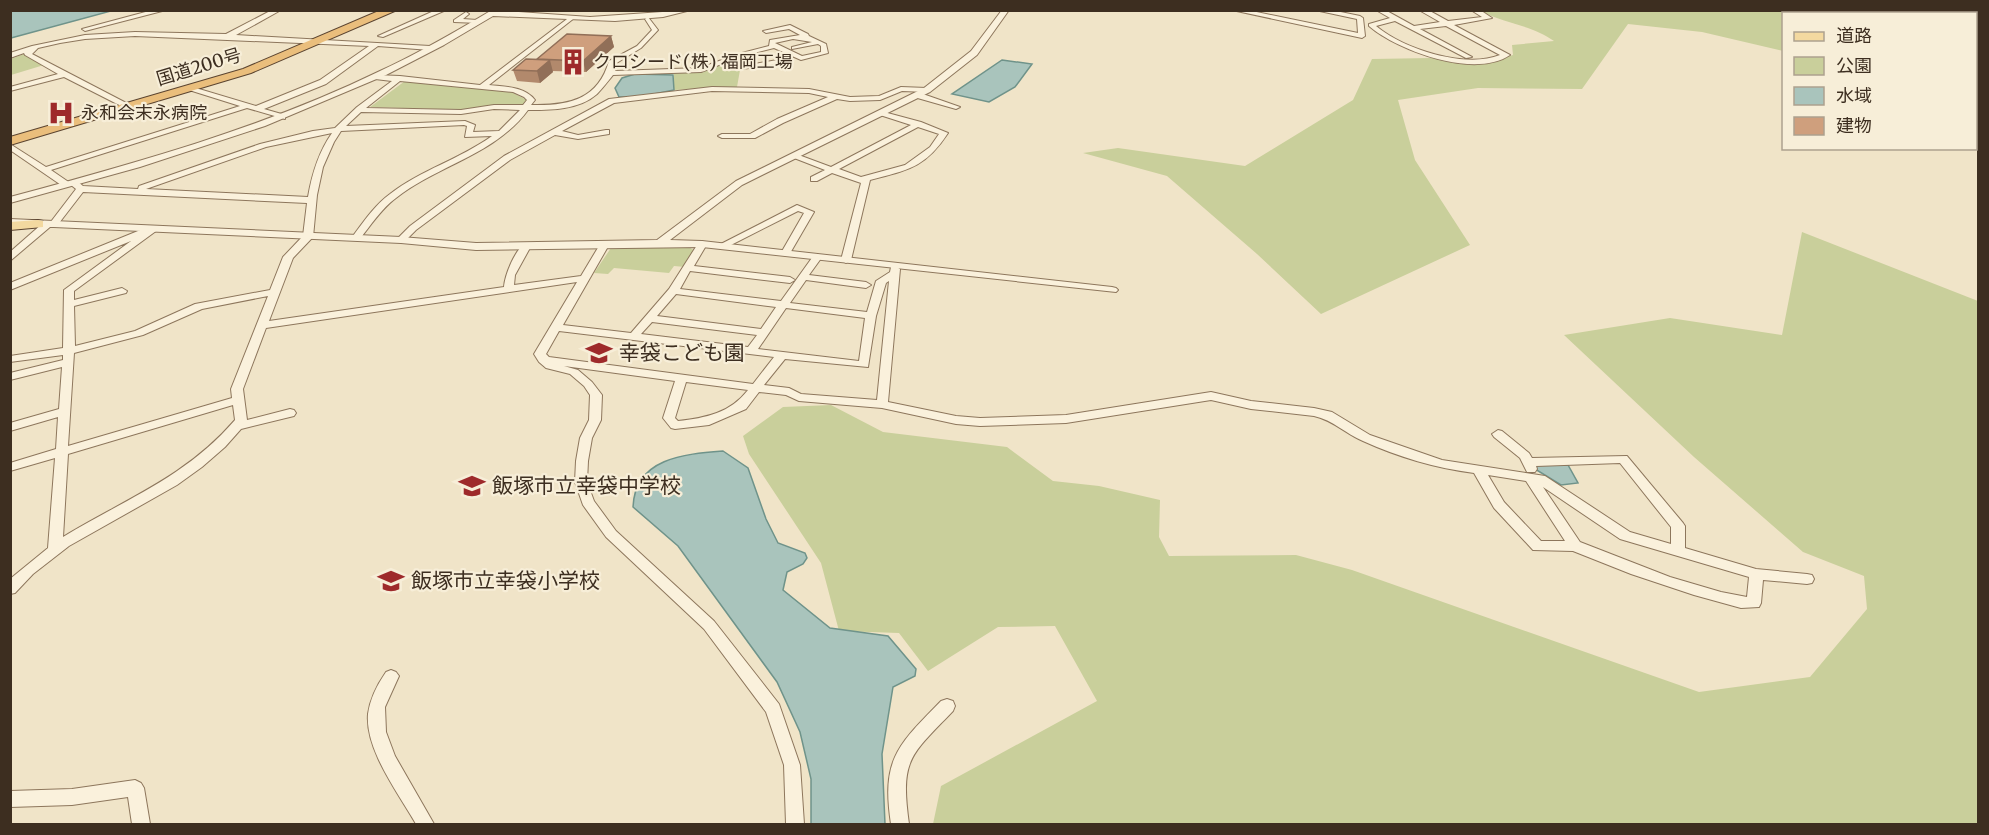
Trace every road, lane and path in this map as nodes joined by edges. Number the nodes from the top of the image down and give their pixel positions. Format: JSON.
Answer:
{"nodes":[{"id":1,"x":163,"y":10,"type":"edge"},
{"id":2,"x":278,"y":10,"type":"edge"},
{"id":3,"x":392,"y":10,"type":"edge"},
{"id":4,"x":420,"y":10,"type":"edge"},
{"id":5,"x":688,"y":10,"type":"edge"},
{"id":6,"x":1006,"y":10,"type":"edge"},
{"id":7,"x":1318,"y":10,"type":"edge"},
{"id":8,"x":1379,"y":10,"type":"edge"},
{"id":9,"x":1422,"y":10,"type":"edge"},
{"id":10,"x":1474,"y":10,"type":"edge"},
{"id":11,"x":440,"y":11,"type":"edge"},
{"id":12,"x":1239,"y":11,"type":"edge"},
{"id":13,"x":495,"y":12,"type":"edge"},
{"id":14,"x":466,"y":14,"type":"dead end"},
{"id":15,"x":571,"y":18,"type":"junction"},
{"id":16,"x":648,"y":19,"type":"junction"},
{"id":17,"x":1395,"y":19,"type":"junction"},
{"id":18,"x":456,"y":21,"type":"junction"},
{"id":19,"x":477,"y":22,"type":"junction"},
{"id":20,"x":1449,"y":24,"type":"junction"},
{"id":21,"x":447,"y":26,"type":"dead end"},
{"id":22,"x":1414,"y":28,"type":"junction"},
{"id":23,"x":766,"y":31,"type":"dead end"},
{"id":24,"x":226,"y":36,"type":"junction"},
{"id":25,"x":807,"y":36,"type":"junction"},
{"id":26,"x":317,"y":39,"type":"junction"},
{"id":27,"x":58,"y":40,"type":"junction"},
{"id":28,"x":379,"y":40,"type":"junction"},
{"id":29,"x":819,"y":42,"type":"junction"},
{"id":30,"x":774,"y":46,"type":"junction"},
{"id":31,"x":430,"y":48,"type":"junction"},
{"id":32,"x":794,"y":48,"type":"dead end"},
{"id":33,"x":10,"y":54,"type":"edge"},
{"id":34,"x":788,"y":60,"type":"dead end"},
{"id":35,"x":1470,"y":60,"type":"junction"},
{"id":36,"x":724,"y":62,"type":"junction"},
{"id":37,"x":611,"y":73,"type":"junction"},
{"id":38,"x":65,"y":74,"type":"junction"},
{"id":39,"x":743,"y":74,"type":"junction"},
{"id":40,"x":378,"y":76,"type":"junction"},
{"id":41,"x":400,"y":78,"type":"junction"},
{"id":42,"x":606,"y":82,"type":"junction"},
{"id":43,"x":483,"y":86,"type":"junction"},
{"id":44,"x":192,"y":88,"type":"junction"},
{"id":45,"x":10,"y":89,"type":"edge"},
{"id":46,"x":738,"y":90,"type":"junction"},
{"id":47,"x":927,"y":90,"type":"junction"},
{"id":48,"x":917,"y":95,"type":"junction"},
{"id":49,"x":835,"y":97,"type":"junction"},
{"id":50,"x":612,"y":101,"type":"junction"},
{"id":51,"x":247,"y":106,"type":"junction"},
{"id":52,"x":956,"y":107,"type":"dead end"},
{"id":53,"x":129,"y":108,"type":"junction"},
{"id":54,"x":256,"y":109,"type":"junction"},
{"id":55,"x":362,"y":110,"type":"junction"},
{"id":56,"x":525,"y":110,"type":"junction"},
{"id":57,"x":883,"y":113,"type":"junction"},
{"id":58,"x":282,"y":117,"type":"junction"},
{"id":59,"x":918,"y":124,"type":"junction"},
{"id":60,"x":339,"y":129,"type":"junction"},
{"id":61,"x":552,"y":132,"type":"junction"},
{"id":62,"x":606,"y":132,"type":"dead end"},
{"id":63,"x":500,"y":133,"type":"junction"},
{"id":64,"x":722,"y":136,"type":"dead end"},
{"id":65,"x":10,"y":141,"type":"edge"},
{"id":66,"x":10,"y":146,"type":"edge"},
{"id":67,"x":793,"y":156,"type":"junction"},
{"id":68,"x":44,"y":170,"type":"junction"},
{"id":69,"x":831,"y":170,"type":"junction"},
{"id":70,"x":814,"y":179,"type":"dead end"},
{"id":71,"x":866,"y":179,"type":"junction"},
{"id":72,"x":74,"y":186,"type":"junction"},
{"id":73,"x":135,"y":191,"type":"junction"},
{"id":74,"x":10,"y":200,"type":"edge"},
{"id":75,"x":311,"y":200,"type":"junction"},
{"id":76,"x":10,"y":222,"type":"edge"},
{"id":77,"x":46,"y":225,"type":"junction"},
{"id":78,"x":10,"y":226,"type":"edge"},
{"id":79,"x":153,"y":229,"type":"junction"},
{"id":80,"x":308,"y":237,"type":"junction"},
{"id":81,"x":356,"y":238,"type":"junction"},
{"id":82,"x":401,"y":240,"type":"junction"},
{"id":83,"x":662,"y":242,"type":"junction"},
{"id":84,"x":606,"y":243,"type":"junction"},
{"id":85,"x":702,"y":244,"type":"junction"},
{"id":86,"x":526,"y":246,"type":"junction"},
{"id":87,"x":722,"y":246,"type":"junction"},
{"id":88,"x":786,"y":253,"type":"junction"},
{"id":89,"x":817,"y":257,"type":"junction"},
{"id":90,"x":10,"y":258,"type":"edge"},
{"id":91,"x":846,"y":260,"type":"junction"},
{"id":92,"x":688,"y":268,"type":"junction"},
{"id":93,"x":895,"y":270,"type":"junction"},
{"id":94,"x":802,"y":277,"type":"junction"},
{"id":95,"x":585,"y":278,"type":"junction"},
{"id":96,"x":790,"y":280,"type":"dead end"},
{"id":97,"x":866,"y":285,"type":"dead end"},
{"id":98,"x":10,"y":287,"type":"edge"},
{"id":99,"x":509,"y":289,"type":"junction"},
{"id":100,"x":1112,"y":290,"type":"dead end"},
{"id":101,"x":122,"y":291,"type":"dead end"},
{"id":102,"x":673,"y":291,"type":"junction"},
{"id":103,"x":275,"y":292,"type":"junction"},
{"id":104,"x":69,"y":304,"type":"junction"},
{"id":105,"x":783,"y":305,"type":"junction"},
{"id":106,"x":871,"y":316,"type":"junction"},
{"id":107,"x":649,"y":318,"type":"junction"},
{"id":108,"x":263,"y":325,"type":"junction"},
{"id":109,"x":555,"y":327,"type":"junction"},
{"id":110,"x":764,"y":333,"type":"junction"},
{"id":111,"x":634,"y":336,"type":"junction"},
{"id":112,"x":751,"y":351,"type":"junction"},
{"id":113,"x":782,"y":355,"type":"junction"},
{"id":114,"x":69,"y":357,"type":"junction"},
{"id":115,"x":10,"y":359,"type":"edge"},
{"id":116,"x":543,"y":360,"type":"junction"},
{"id":117,"x":10,"y":377,"type":"edge"},
{"id":118,"x":682,"y":378,"type":"junction"},
{"id":119,"x":757,"y":388,"type":"junction"},
{"id":120,"x":237,"y":400,"type":"junction"},
{"id":121,"x":882,"y":404,"type":"junction"},
{"id":122,"x":65,"y":411,"type":"junction"},
{"id":123,"x":290,"y":413,"type":"dead end"},
{"id":124,"x":237,"y":426,"type":"junction"},
{"id":125,"x":10,"y":427,"type":"edge"},
{"id":126,"x":1498,"y":434,"type":"dead end"},
{"id":127,"x":63,"y":451,"type":"junction"},
{"id":128,"x":1527,"y":462,"type":"junction"},
{"id":129,"x":10,"y":466,"type":"edge"},
{"id":130,"x":1478,"y":470,"type":"junction"},
{"id":131,"x":1536,"y":479,"type":"junction"},
{"id":132,"x":1575,"y":546,"type":"junction"},
{"id":133,"x":55,"y":548,"type":"junction"},
{"id":134,"x":1678,"y":549,"type":"junction"},
{"id":135,"x":1756,"y":574,"type":"junction"},
{"id":136,"x":1807,"y":579,"type":"dead end"},
{"id":137,"x":10,"y":589,"type":"edge"},
{"id":138,"x":391,"y":676,"type":"dead end"},
{"id":139,"x":946,"y":706,"type":"dead end"},
{"id":140,"x":10,"y":799,"type":"edge"},
{"id":141,"x":141,"y":825,"type":"edge"},
{"id":142,"x":425,"y":825,"type":"edge"},
{"id":143,"x":795,"y":825,"type":"edge"},
{"id":144,"x":900,"y":825,"type":"edge"}],
"edges":[{"from":1,"to":33,"type":"street"},
{"from":2,"to":24,"type":"street"},
{"from":3,"to":26,"type":"highway","name":"国道200号"},
{"from":4,"to":11,"type":"street"},
{"from":5,"to":16,"type":"street"},
{"from":6,"to":47,"type":"street"},
{"from":7,"to":12,"type":"street"},
{"from":8,"to":17,"type":"street"},
{"from":9,"to":20,"type":"street"},
{"from":10,"to":20,"type":"street"},
{"from":11,"to":28,"type":"street"},
{"from":13,"to":15,"type":"street"},
{"from":13,"to":19,"type":"street"},
{"from":14,"to":18,"type":"street"},
{"from":15,"to":16,"type":"street"},
{"from":15,"to":43,"type":"street"},
{"from":16,"to":37,"type":"street"},
{"from":17,"to":22,"type":"street"},
{"from":17,"to":35,"type":"street"},
{"from":18,"to":19,"type":"street"},
{"from":18,"to":21,"type":"street"},
{"from":19,"to":31,"type":"street"},
{"from":20,"to":22,"type":"street"},
{"from":20,"to":35,"type":"street"},
{"from":22,"to":35,"type":"street"},
{"from":23,"to":25,"type":"street"},
{"from":24,"to":26,"type":"street"},
{"from":24,"to":27,"type":"street"},
{"from":25,"to":29,"type":"street"},
{"from":25,"to":30,"type":"street"},
{"from":26,"to":28,"type":"street"},
{"from":26,"to":44,"type":"highway","name":"国道200号"},
{"from":27,"to":33,"type":"street"},
{"from":27,"to":38,"type":"street"},
{"from":28,"to":31,"type":"street"},
{"from":28,"to":54,"type":"street"},
{"from":29,"to":30,"type":"street"},
{"from":29,"to":32,"type":"street"},
{"from":30,"to":36,"type":"street"},
{"from":31,"to":40,"type":"street"},
{"from":34,"to":39,"type":"street"},
{"from":36,"to":37,"type":"street"},
{"from":36,"to":39,"type":"street"},
{"from":37,"to":42,"type":"street"},
{"from":38,"to":45,"type":"street"},
{"from":38,"to":53,"type":"street"},
{"from":39,"to":46,"type":"street"},
{"from":40,"to":41,"type":"street"},
{"from":40,"to":58,"type":"street"},
{"from":41,"to":43,"type":"street"},
{"from":41,"to":55,"type":"street"},
{"from":42,"to":50,"type":"street"},
{"from":42,"to":56,"type":"street"},
{"from":43,"to":56,"type":"street"},
{"from":44,"to":51,"type":"street"},
{"from":44,"to":53,"type":"highway","name":"国道200号"},
{"from":46,"to":49,"type":"street"},
{"from":46,"to":50,"type":"street"},
{"from":47,"to":48,"type":"street"},
{"from":47,"to":49,"type":"street"},
{"from":48,"to":52,"type":"street"},
{"from":48,"to":57,"type":"street"},
{"from":49,"to":64,"type":"street"},
{"from":50,"to":61,"type":"street"},
{"from":51,"to":54,"type":"street"},
{"from":51,"to":68,"type":"street"},
{"from":53,"to":65,"type":"highway","name":"国道200号"},
{"from":54,"to":58,"type":"street"},
{"from":55,"to":56,"type":"street"},
{"from":55,"to":60,"type":"street"},
{"from":56,"to":63,"type":"street"},
{"from":57,"to":59,"type":"street"},
{"from":57,"to":67,"type":"street"},
{"from":58,"to":72,"type":"street"},
{"from":59,"to":69,"type":"street"},
{"from":59,"to":71,"type":"street"},
{"from":60,"to":63,"type":"street"},
{"from":60,"to":73,"type":"street"},
{"from":60,"to":75,"type":"street"},
{"from":61,"to":62,"type":"street"},
{"from":61,"to":82,"type":"street"},
{"from":63,"to":81,"type":"street"},
{"from":66,"to":68,"type":"street"},
{"from":67,"to":69,"type":"street"},
{"from":67,"to":83,"type":"street"},
{"from":68,"to":72,"type":"street"},
{"from":69,"to":70,"type":"street"},
{"from":69,"to":71,"type":"street"},
{"from":71,"to":91,"type":"street"},
{"from":72,"to":73,"type":"street"},
{"from":72,"to":74,"type":"street"},
{"from":72,"to":77,"type":"street"},
{"from":73,"to":75,"type":"street"},
{"from":75,"to":80,"type":"street"},
{"from":76,"to":77,"type":"street"},
{"from":77,"to":78,"type":"main road"},
{"from":77,"to":79,"type":"street"},
{"from":77,"to":90,"type":"street"},
{"from":79,"to":80,"type":"street"},
{"from":79,"to":98,"type":"street"},
{"from":79,"to":104,"type":"street"},
{"from":80,"to":81,"type":"street"},
{"from":80,"to":103,"type":"street"},
{"from":81,"to":82,"type":"street"},
{"from":82,"to":86,"type":"street"},
{"from":83,"to":84,"type":"street"},
{"from":83,"to":85,"type":"street"},
{"from":84,"to":86,"type":"street"},
{"from":84,"to":95,"type":"street"},
{"from":85,"to":87,"type":"street"},
{"from":85,"to":92,"type":"street"},
{"from":86,"to":99,"type":"street"},
{"from":87,"to":88,"type":"street"},
{"from":87,"to":88,"type":"street"},
{"from":88,"to":89,"type":"street"},
{"from":89,"to":91,"type":"street"},
{"from":89,"to":94,"type":"street"},
{"from":91,"to":93,"type":"street"},
{"from":92,"to":96,"type":"street"},
{"from":92,"to":102,"type":"street"},
{"from":93,"to":100,"type":"street"},
{"from":93,"to":106,"type":"street"},
{"from":93,"to":121,"type":"street"},
{"from":94,"to":97,"type":"street"},
{"from":94,"to":105,"type":"street"},
{"from":95,"to":99,"type":"street"},
{"from":95,"to":109,"type":"street"},
{"from":99,"to":108,"type":"street"},
{"from":101,"to":104,"type":"street"},
{"from":102,"to":105,"type":"street"},
{"from":102,"to":107,"type":"street"},
{"from":103,"to":108,"type":"street"},
{"from":103,"to":114,"type":"street"},
{"from":104,"to":114,"type":"street"},
{"from":105,"to":106,"type":"street"},
{"from":105,"to":110,"type":"street"},
{"from":106,"to":113,"type":"street"},
{"from":107,"to":110,"type":"street"},
{"from":107,"to":111,"type":"street"},
{"from":108,"to":120,"type":"street"},
{"from":109,"to":111,"type":"street"},
{"from":109,"to":116,"type":"street"},
{"from":110,"to":112,"type":"street"},
{"from":111,"to":112,"type":"street"},
{"from":112,"to":113,"type":"street"},
{"from":113,"to":119,"type":"street"},
{"from":114,"to":115,"type":"street"},
{"from":114,"to":117,"type":"street"},
{"from":114,"to":122,"type":"street"},
{"from":116,"to":118,"type":"street"},
{"from":116,"to":143,"type":"street"},
{"from":118,"to":119,"type":"street"},
{"from":118,"to":119,"type":"street"},
{"from":119,"to":121,"type":"street"},
{"from":120,"to":124,"type":"street"},
{"from":120,"to":127,"type":"street"},
{"from":121,"to":130,"type":"street"},
{"from":122,"to":125,"type":"street"},
{"from":122,"to":127,"type":"street"},
{"from":123,"to":124,"type":"street"},
{"from":124,"to":133,"type":"street"},
{"from":126,"to":128,"type":"street"},
{"from":127,"to":129,"type":"street"},
{"from":127,"to":133,"type":"street"},
{"from":128,"to":131,"type":"street"},
{"from":128,"to":134,"type":"street"},
{"from":130,"to":131,"type":"street"},
{"from":130,"to":132,"type":"street"},
{"from":131,"to":132,"type":"street"},
{"from":131,"to":134,"type":"street"},
{"from":132,"to":135,"type":"street"},
{"from":133,"to":137,"type":"street"},
{"from":134,"to":135,"type":"street"},
{"from":135,"to":136,"type":"street"},
{"from":138,"to":142,"type":"street"},
{"from":139,"to":144,"type":"street"},
{"from":140,"to":141,"type":"street"}]}
